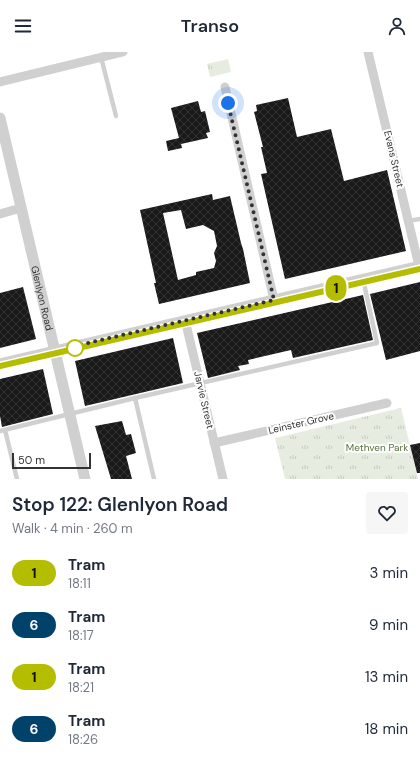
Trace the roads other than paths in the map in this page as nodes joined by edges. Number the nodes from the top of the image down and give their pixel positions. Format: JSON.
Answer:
{"nodes":[{"id":1,"x":123,"y":52,"type":"edge"},
{"id":2,"x":368,"y":52,"type":"edge"},
{"id":3,"x":101,"y":57,"type":"junction"},
{"id":4,"x":0,"y":82,"type":"edge"},
{"id":5,"x":225,"y":88,"type":"dead end"},
{"id":6,"x":116,"y":116,"type":"dead end"},
{"id":7,"x":0,"y":118,"type":"edge"},
{"id":8,"x":21,"y":208,"type":"junction"},
{"id":9,"x":0,"y":214,"type":"edge"},
{"id":10,"x":420,"y":218,"type":"edge"},
{"id":11,"x":408,"y":221,"type":"junction"},
{"id":12,"x":420,"y":266,"type":"edge"},
{"id":13,"x":363,"y":280,"type":"junction"},
{"id":14,"x":274,"y":300,"type":"junction"},
{"id":15,"x":186,"y":320,"type":"junction"},
{"id":16,"x":55,"y":350,"type":"junction"},
{"id":17,"x":0,"y":364,"type":"edge"},
{"id":18,"x":200,"y":382,"type":"junction"},
{"id":19,"x":135,"y":398,"type":"junction"},
{"id":20,"x":387,"y":403,"type":"dead end"},
{"id":21,"x":70,"y":414,"type":"junction"},
{"id":22,"x":3,"y":431,"type":"edge"},
{"id":23,"x":214,"y":443,"type":"junction"},
{"id":24,"x":17,"y":479,"type":"edge"},
{"id":25,"x":85,"y":479,"type":"edge"},
{"id":26,"x":154,"y":479,"type":"edge"},
{"id":27,"x":223,"y":479,"type":"edge"}],
"edges":[{"from":1,"to":3,"type":"street"},
{"from":2,"to":11,"type":"street","name":"Evans Street"},
{"from":3,"to":4,"type":"street"},
{"from":3,"to":6,"type":"lane"},
{"from":5,"to":14,"type":"street"},
{"from":7,"to":8,"type":"street","name":"Glenlyon Road"},
{"from":8,"to":9,"type":"street"},
{"from":8,"to":16,"type":"street","name":"Glenlyon Road"},
{"from":10,"to":11,"type":"lane"},
{"from":11,"to":12,"type":"street","name":"Evans Street"},
{"from":12,"to":13,"type":"street"},
{"from":13,"to":14,"type":"street"},
{"from":13,"to":18,"type":"lane"},
{"from":14,"to":15,"type":"street"},
{"from":15,"to":16,"type":"street"},
{"from":15,"to":18,"type":"street","name":"Jarvie Street"},
{"from":16,"to":17,"type":"street"},
{"from":16,"to":21,"type":"street","name":"Glenlyon Road"},
{"from":18,"to":19,"type":"lane"},
{"from":18,"to":23,"type":"street","name":"Jarvie Street"},
{"from":19,"to":21,"type":"lane"},
{"from":19,"to":26,"type":"lane"},
{"from":20,"to":23,"type":"street","name":"Leinster Grove"},
{"from":21,"to":22,"type":"lane"},
{"from":21,"to":25,"type":"street","name":"Glenlyon Road"},
{"from":22,"to":24,"type":"lane"},
{"from":23,"to":27,"type":"street","name":"Jarvie Street"}]}
